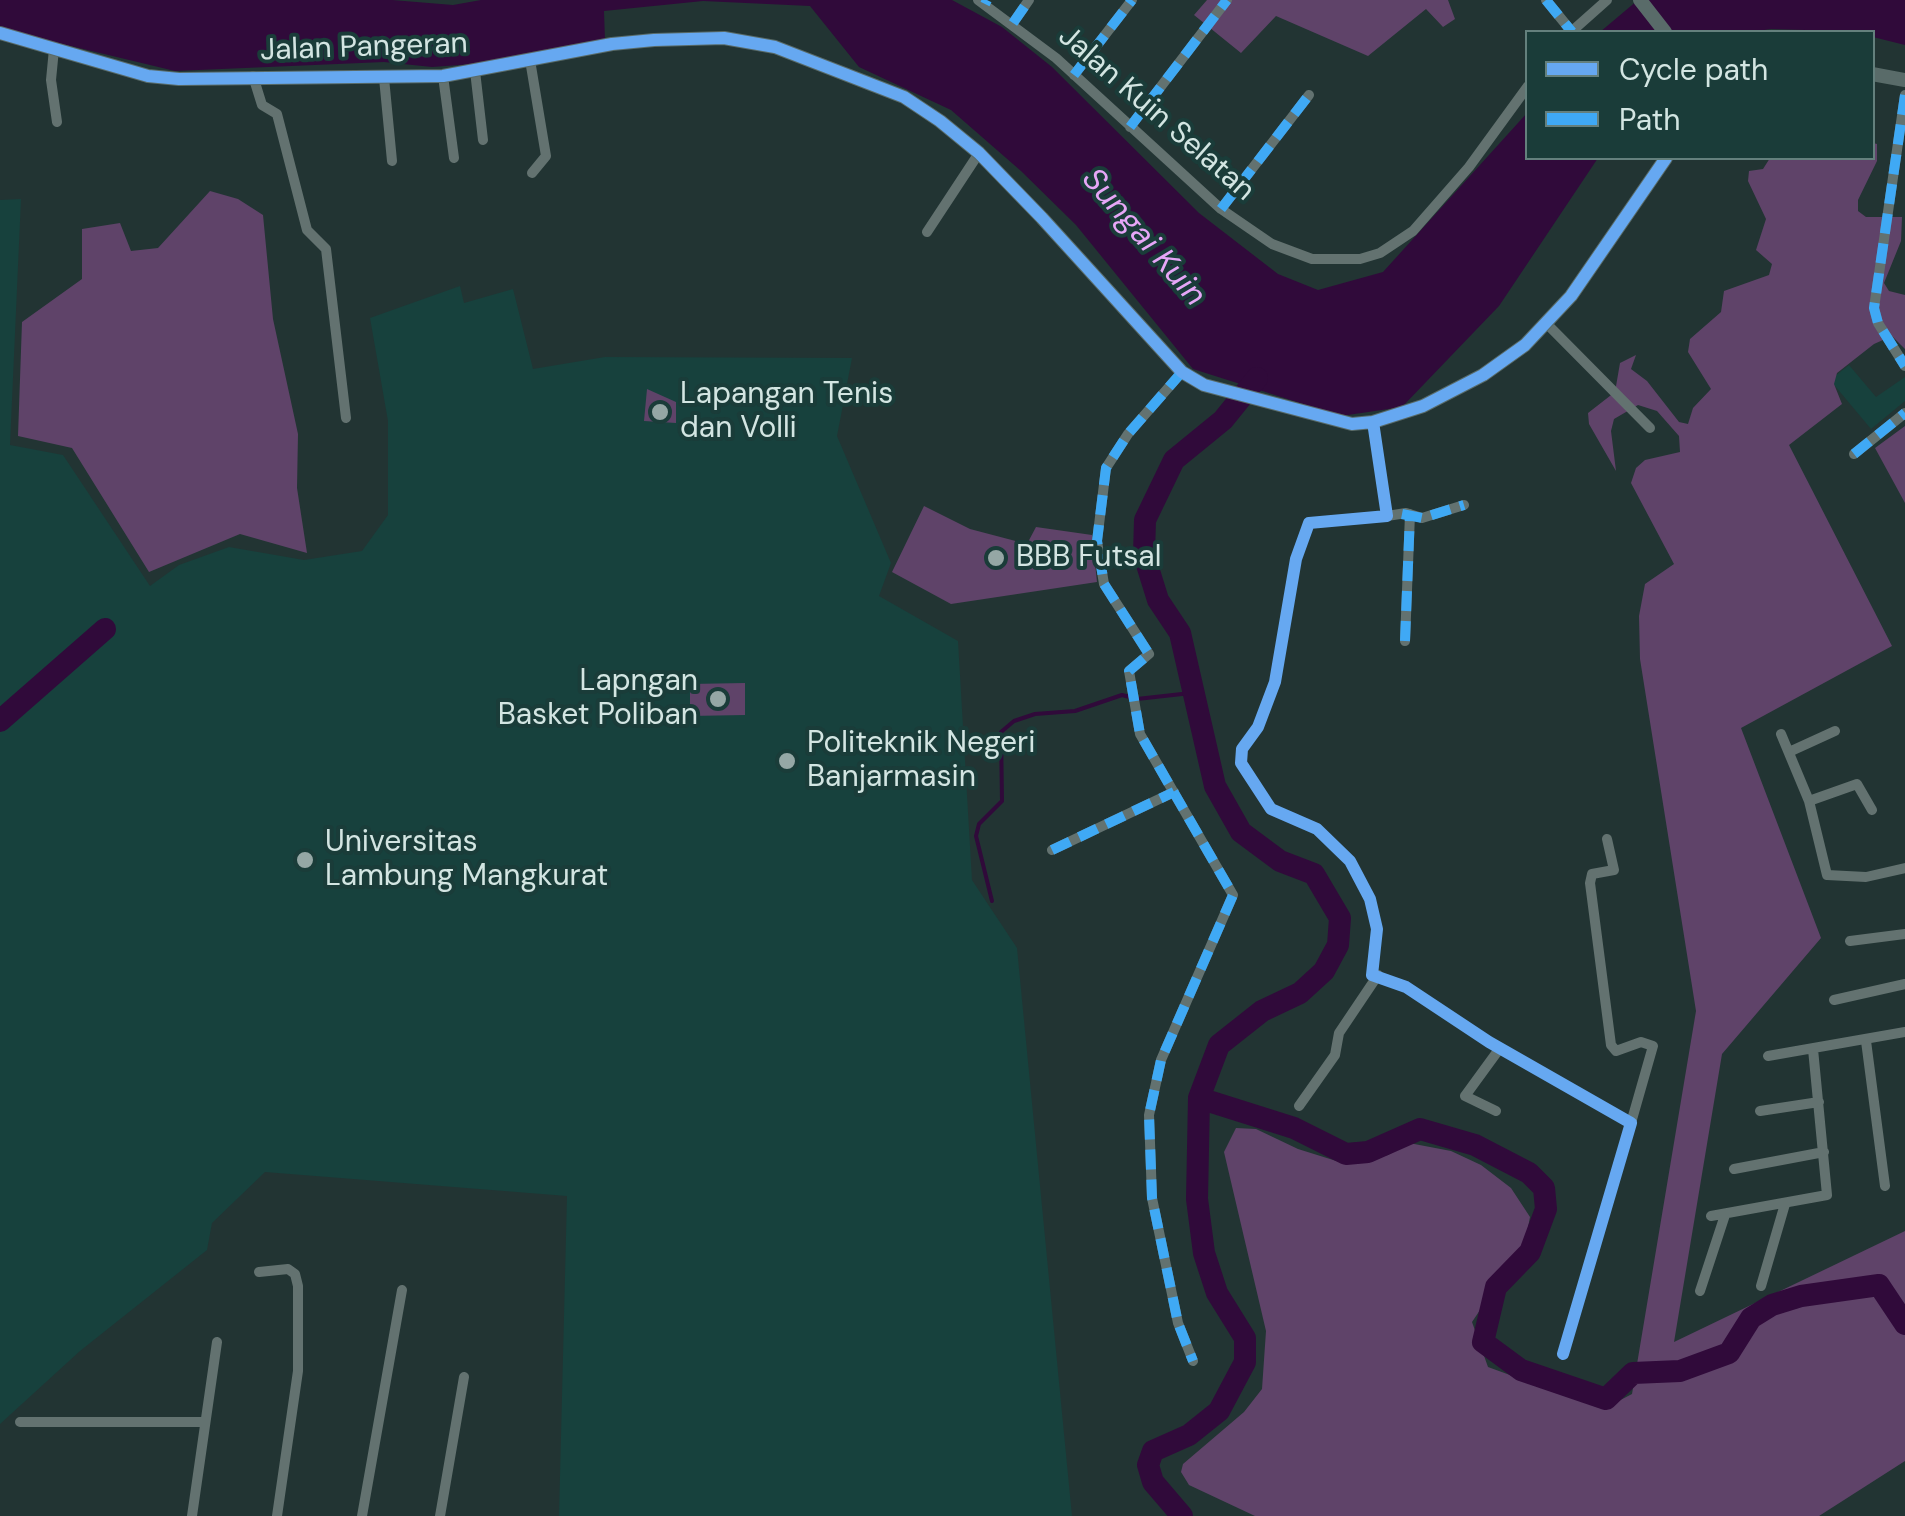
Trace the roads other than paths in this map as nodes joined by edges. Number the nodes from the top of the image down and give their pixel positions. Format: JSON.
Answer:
{"nodes":[{"id":1,"x":1030,"y":0,"type":"edge"},
{"id":2,"x":1132,"y":0,"type":"edge"},
{"id":3,"x":1227,"y":0,"type":"edge"},
{"id":4,"x":1546,"y":0,"type":"edge"},
{"id":5,"x":1607,"y":0,"type":"edge"},
{"id":6,"x":1640,"y":0,"type":"edge"},
{"id":7,"x":984,"y":1,"type":"edge"},
{"id":8,"x":1014,"y":23,"type":"junction"},
{"id":9,"x":1570,"y":30,"type":"edge"},
{"id":10,"x":1574,"y":30,"type":"edge"},
{"id":11,"x":1663,"y":30,"type":"edge"},
{"id":12,"x":0,"y":33,"type":"edge"},
{"id":13,"x":54,"y":50,"type":"junction"},
{"id":14,"x":530,"y":60,"type":"junction"},
{"id":15,"x":474,"y":71,"type":"junction"},
{"id":16,"x":1074,"y":74,"type":"junction"},
{"id":17,"x":1875,"y":75,"type":"edge"},
{"id":18,"x":253,"y":76,"type":"junction"},
{"id":19,"x":443,"y":76,"type":"junction"},
{"id":20,"x":384,"y":78,"type":"junction"},
{"id":21,"x":1905,"y":80,"type":"edge"},
{"id":22,"x":1525,"y":90,"type":"edge"},
{"id":23,"x":1310,"y":95,"type":"dead end"},
{"id":24,"x":1905,"y":95,"type":"edge"},
{"id":25,"x":57,"y":122,"type":"dead end"},
{"id":26,"x":1130,"y":127,"type":"junction"},
{"id":27,"x":483,"y":140,"type":"dead end"},
{"id":28,"x":979,"y":152,"type":"junction"},
{"id":29,"x":454,"y":158,"type":"dead end"},
{"id":30,"x":392,"y":160,"type":"dead end"},
{"id":31,"x":1665,"y":160,"type":"edge"},
{"id":32,"x":532,"y":173,"type":"dead end"},
{"id":33,"x":1221,"y":209,"type":"junction"},
{"id":34,"x":927,"y":232,"type":"dead end"},
{"id":35,"x":1546,"y":323,"type":"junction"},
{"id":36,"x":1903,"y":360,"type":"edge"},
{"id":37,"x":1182,"y":372,"type":"junction"},
{"id":38,"x":1905,"y":414,"type":"edge"},
{"id":39,"x":346,"y":418,"type":"dead end"},
{"id":40,"x":1374,"y":422,"type":"junction"},
{"id":41,"x":1650,"y":428,"type":"dead end"},
{"id":42,"x":1854,"y":454,"type":"dead end"},
{"id":43,"x":1464,"y":505,"type":"dead end"},
{"id":44,"x":1410,"y":514,"type":"junction"},
{"id":45,"x":1388,"y":516,"type":"junction"},
{"id":46,"x":1405,"y":641,"type":"dead end"},
{"id":47,"x":1835,"y":731,"type":"dead end"},
{"id":48,"x":1780,"y":734,"type":"dead end"},
{"id":49,"x":1789,"y":752,"type":"junction"},
{"id":50,"x":1174,"y":792,"type":"junction"},
{"id":51,"x":1809,"y":801,"type":"junction"},
{"id":52,"x":1872,"y":810,"type":"dead end"},
{"id":53,"x":1607,"y":839,"type":"dead end"},
{"id":54,"x":1052,"y":850,"type":"dead end"},
{"id":55,"x":1905,"y":868,"type":"edge"},
{"id":56,"x":1905,"y":934,"type":"edge"},
{"id":57,"x":1850,"y":940,"type":"dead end"},
{"id":58,"x":1378,"y":975,"type":"junction"},
{"id":59,"x":1905,"y":984,"type":"edge"},
{"id":60,"x":1834,"y":1000,"type":"dead end"},
{"id":61,"x":1905,"y":1032,"type":"edge"},
{"id":62,"x":1866,"y":1041,"type":"junction"},
{"id":63,"x":1500,"y":1048,"type":"junction"},
{"id":64,"x":1812,"y":1050,"type":"junction"},
{"id":65,"x":1768,"y":1056,"type":"dead end"},
{"id":66,"x":1819,"y":1102,"type":"junction"},
{"id":67,"x":1299,"y":1106,"type":"dead end"},
{"id":68,"x":1496,"y":1111,"type":"dead end"},
{"id":69,"x":1760,"y":1111,"type":"dead end"},
{"id":70,"x":1631,"y":1124,"type":"junction"},
{"id":71,"x":1824,"y":1152,"type":"junction"},
{"id":72,"x":1734,"y":1169,"type":"dead end"},
{"id":73,"x":1885,"y":1186,"type":"dead end"},
{"id":74,"x":1785,"y":1204,"type":"junction"},
{"id":75,"x":1725,"y":1215,"type":"junction"},
{"id":76,"x":1711,"y":1216,"type":"dead end"},
{"id":77,"x":260,"y":1272,"type":"dead end"},
{"id":78,"x":1762,"y":1286,"type":"dead end"},
{"id":79,"x":402,"y":1290,"type":"dead end"},
{"id":80,"x":1700,"y":1291,"type":"dead end"},
{"id":81,"x":217,"y":1342,"type":"dead end"},
{"id":82,"x":1563,"y":1354,"type":"dead end"},
{"id":83,"x":1194,"y":1361,"type":"dead end"},
{"id":84,"x":464,"y":1377,"type":"dead end"},
{"id":85,"x":20,"y":1422,"type":"dead end"},
{"id":86,"x":204,"y":1422,"type":"junction"},
{"id":87,"x":192,"y":1516,"type":"edge"},
{"id":88,"x":276,"y":1516,"type":"edge"},
{"id":89,"x":362,"y":1516,"type":"edge"},
{"id":90,"x":440,"y":1516,"type":"edge"}],
"edges":[{"from":1,"to":8,"type":"street"},
{"from":2,"to":16,"type":"street"},
{"from":3,"to":26,"type":"street"},
{"from":4,"to":9,"type":"street"},
{"from":5,"to":10,"type":"street"},
{"from":6,"to":11,"type":"street"},
{"from":7,"to":8,"type":"street","name":"Jalan Kuin Selatan"},
{"from":8,"to":16,"type":"street","name":"Jalan Kuin Selatan"},
{"from":12,"to":13,"type":"street","name":"Jalan Pangeran"},
{"from":13,"to":18,"type":"street","name":"Jalan Pangeran"},
{"from":13,"to":25,"type":"street"},
{"from":14,"to":15,"type":"street","name":"Jalan Pangeran"},
{"from":14,"to":28,"type":"street","name":"Jalan Pangeran"},
{"from":14,"to":32,"type":"street"},
{"from":15,"to":19,"type":"street","name":"Jalan Pangeran"},
{"from":15,"to":27,"type":"street"},
{"from":16,"to":26,"type":"street","name":"Jalan Kuin Selatan"},
{"from":17,"to":21,"type":"street"},
{"from":18,"to":20,"type":"street","name":"Jalan Pangeran"},
{"from":18,"to":39,"type":"street"},
{"from":19,"to":20,"type":"street","name":"Jalan Pangeran"},
{"from":19,"to":29,"type":"street"},
{"from":20,"to":30,"type":"street"},
{"from":22,"to":33,"type":"street","name":"Jalan Kuin Selatan"},
{"from":23,"to":33,"type":"street"},
{"from":24,"to":36,"type":"street"},
{"from":26,"to":33,"type":"street","name":"Jalan Kuin Selatan"},
{"from":28,"to":34,"type":"street"},
{"from":28,"to":37,"type":"street","name":"Jalan Pangeran"},
{"from":31,"to":35,"type":"street"},
{"from":35,"to":40,"type":"street"},
{"from":35,"to":41,"type":"street"},
{"from":37,"to":40,"type":"street","name":"Jalan Pangeran"},
{"from":37,"to":50,"type":"street"},
{"from":38,"to":42,"type":"street"},
{"from":40,"to":45,"type":"street"},
{"from":43,"to":44,"type":"street"},
{"from":44,"to":45,"type":"street"},
{"from":44,"to":46,"type":"street"},
{"from":45,"to":58,"type":"street"},
{"from":47,"to":49,"type":"street"},
{"from":48,"to":49,"type":"street"},
{"from":49,"to":51,"type":"street"},
{"from":50,"to":54,"type":"street"},
{"from":50,"to":83,"type":"street"},
{"from":51,"to":52,"type":"street"},
{"from":51,"to":55,"type":"street"},
{"from":53,"to":70,"type":"street"},
{"from":56,"to":57,"type":"street"},
{"from":58,"to":63,"type":"street"},
{"from":58,"to":67,"type":"street"},
{"from":59,"to":60,"type":"street"},
{"from":61,"to":62,"type":"street"},
{"from":62,"to":64,"type":"street"},
{"from":62,"to":73,"type":"street"},
{"from":63,"to":68,"type":"street"},
{"from":63,"to":70,"type":"street"},
{"from":64,"to":65,"type":"street"},
{"from":64,"to":66,"type":"street"},
{"from":66,"to":69,"type":"street"},
{"from":66,"to":71,"type":"street"},
{"from":70,"to":82,"type":"street"},
{"from":71,"to":72,"type":"street"},
{"from":71,"to":74,"type":"street"},
{"from":74,"to":75,"type":"street"},
{"from":74,"to":78,"type":"street"},
{"from":75,"to":76,"type":"street"},
{"from":75,"to":80,"type":"street"},
{"from":77,"to":88,"type":"street"},
{"from":79,"to":89,"type":"street"},
{"from":81,"to":86,"type":"street"},
{"from":84,"to":90,"type":"street"},
{"from":85,"to":86,"type":"street"},
{"from":86,"to":87,"type":"street"}]}
